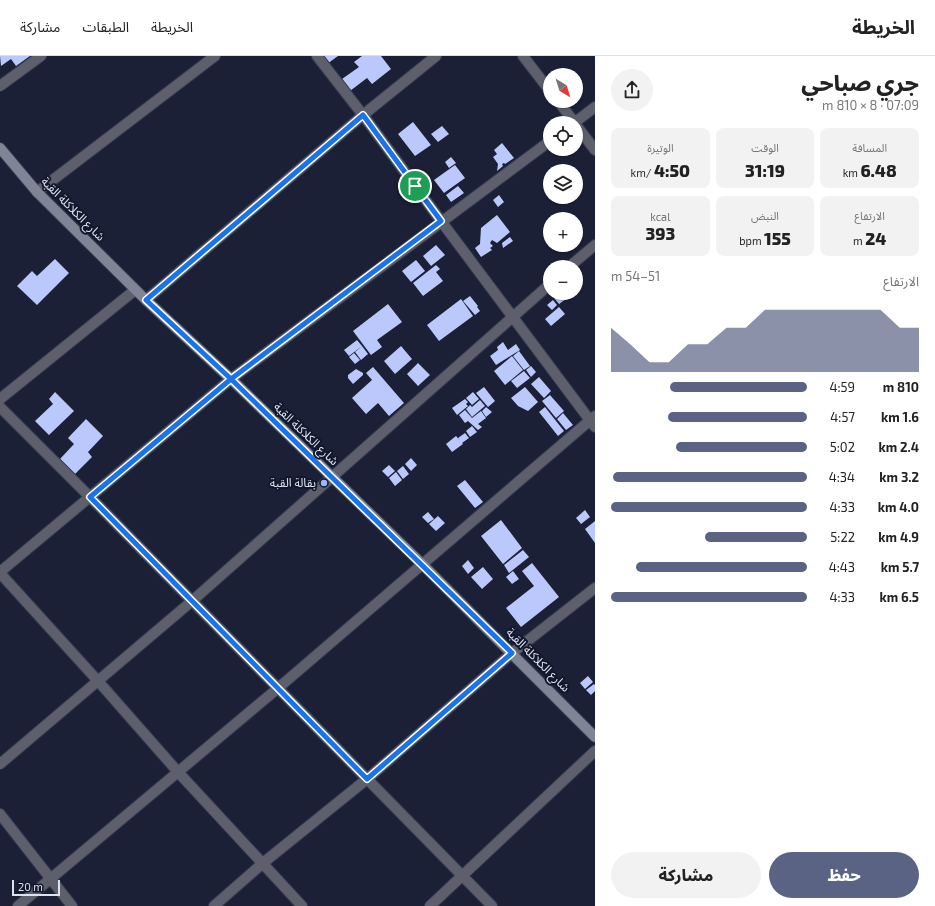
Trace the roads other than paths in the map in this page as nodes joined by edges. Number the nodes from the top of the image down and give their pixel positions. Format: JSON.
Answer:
{"nodes":[{"id":1,"x":41,"y":56,"type":"edge"},
{"id":2,"x":215,"y":56,"type":"edge"},
{"id":3,"x":317,"y":56,"type":"edge"},
{"id":4,"x":436,"y":56,"type":"edge"},
{"id":5,"x":523,"y":56,"type":"edge"},
{"id":6,"x":543,"y":82,"type":"edge"},
{"id":7,"x":0,"y":86,"type":"edge"},
{"id":8,"x":595,"y":107,"type":"edge"},
{"id":9,"x":563,"y":108,"type":"edge"},
{"id":10,"x":363,"y":115,"type":"junction"},
{"id":11,"x":570,"y":116,"type":"edge"},
{"id":12,"x":583,"y":117,"type":"edge"},
{"id":13,"x":583,"y":134,"type":"edge"},
{"id":14,"x":543,"y":146,"type":"edge"},
{"id":15,"x":0,"y":148,"type":"edge"},
{"id":16,"x":595,"y":150,"type":"edge"},
{"id":17,"x":37,"y":192,"type":"junction"},
{"id":18,"x":441,"y":221,"type":"junction"},
{"id":19,"x":595,"y":245,"type":"edge"},
{"id":20,"x":577,"y":260,"type":"edge"},
{"id":21,"x":135,"y":290,"type":"junction"},
{"id":22,"x":543,"y":290,"type":"edge"},
{"id":23,"x":146,"y":300,"type":"junction"},
{"id":24,"x":513,"y":316,"type":"junction"},
{"id":25,"x":231,"y":379,"type":"junction"},
{"id":26,"x":0,"y":399,"type":"edge"},
{"id":27,"x":0,"y":407,"type":"edge"},
{"id":28,"x":593,"y":421,"type":"edge"},
{"id":29,"x":332,"y":478,"type":"junction"},
{"id":30,"x":90,"y":497,"type":"junction"},
{"id":31,"x":422,"y":564,"type":"junction"},
{"id":32,"x":0,"y":572,"type":"edge"},
{"id":33,"x":595,"y":588,"type":"edge"},
{"id":34,"x":192,"y":601,"type":"junction"},
{"id":35,"x":512,"y":653,"type":"junction"},
{"id":36,"x":98,"y":681,"type":"junction"},
{"id":37,"x":277,"y":689,"type":"junction"},
{"id":38,"x":594,"y":733,"type":"edge"},
{"id":39,"x":595,"y":751,"type":"edge"},
{"id":40,"x":0,"y":764,"type":"edge"},
{"id":41,"x":178,"y":772,"type":"junction"},
{"id":42,"x":367,"y":779,"type":"junction"},
{"id":43,"x":0,"y":814,"type":"edge"},
{"id":44,"x":263,"y":863,"type":"junction"},
{"id":45,"x":462,"y":876,"type":"junction"},
{"id":46,"x":51,"y":879,"type":"junction"},
{"id":47,"x":18,"y":906,"type":"edge"},
{"id":48,"x":72,"y":906,"type":"edge"},
{"id":49,"x":214,"y":906,"type":"edge"},
{"id":50,"x":302,"y":906,"type":"edge"},
{"id":51,"x":430,"y":906,"type":"edge"},
{"id":52,"x":492,"y":906,"type":"edge"}],
"edges":[{"from":1,"to":7,"type":"street"},
{"from":2,"to":17,"type":"street"},
{"from":3,"to":10,"type":"street"},
{"from":4,"to":10,"type":"street"},
{"from":5,"to":6,"type":"street"},
{"from":8,"to":12,"type":"street"},
{"from":9,"to":11,"type":"street"},
{"from":10,"to":18,"type":"street"},
{"from":10,"to":23,"type":"street"},
{"from":13,"to":16,"type":"street"},
{"from":14,"to":18,"type":"street"},
{"from":15,"to":17,"type":"street","name":"شارع الكلاكلة القبة"},
{"from":17,"to":21,"type":"street","name":"شارع الكلاكلة القبة"},
{"from":18,"to":24,"type":"street"},
{"from":18,"to":25,"type":"street"},
{"from":19,"to":20,"type":"street"},
{"from":21,"to":23,"type":"street","name":"شارع الكلاكلة القبة"},
{"from":21,"to":26,"type":"street"},
{"from":22,"to":24,"type":"street"},
{"from":23,"to":25,"type":"street","name":"شارع الكلاكلة القبة"},
{"from":24,"to":28,"type":"street"},
{"from":24,"to":29,"type":"street"},
{"from":25,"to":29,"type":"street","name":"شارع الكلاكلة القبة"},
{"from":25,"to":30,"type":"street"},
{"from":27,"to":30,"type":"street"},
{"from":28,"to":31,"type":"street"},
{"from":29,"to":31,"type":"street","name":"شارع الكلاكلة القبة"},
{"from":29,"to":34,"type":"street"},
{"from":30,"to":32,"type":"street"},
{"from":30,"to":34,"type":"street"},
{"from":31,"to":35,"type":"street","name":"شارع الكلاكلة القبة"},
{"from":31,"to":37,"type":"street"},
{"from":32,"to":36,"type":"street"},
{"from":33,"to":35,"type":"street"},
{"from":34,"to":36,"type":"street"},
{"from":34,"to":37,"type":"street"},
{"from":35,"to":38,"type":"street","name":"شارع الكلاكلة القبة"},
{"from":35,"to":42,"type":"street"},
{"from":36,"to":40,"type":"street"},
{"from":36,"to":41,"type":"street"},
{"from":37,"to":41,"type":"street"},
{"from":37,"to":42,"type":"street"},
{"from":39,"to":45,"type":"street"},
{"from":41,"to":44,"type":"street"},
{"from":41,"to":46,"type":"street"},
{"from":42,"to":44,"type":"street"},
{"from":42,"to":45,"type":"street"},
{"from":43,"to":46,"type":"street"},
{"from":44,"to":49,"type":"street"},
{"from":44,"to":50,"type":"street"},
{"from":45,"to":51,"type":"street"},
{"from":45,"to":52,"type":"street"},
{"from":46,"to":47,"type":"street"},
{"from":46,"to":48,"type":"street"}]}
